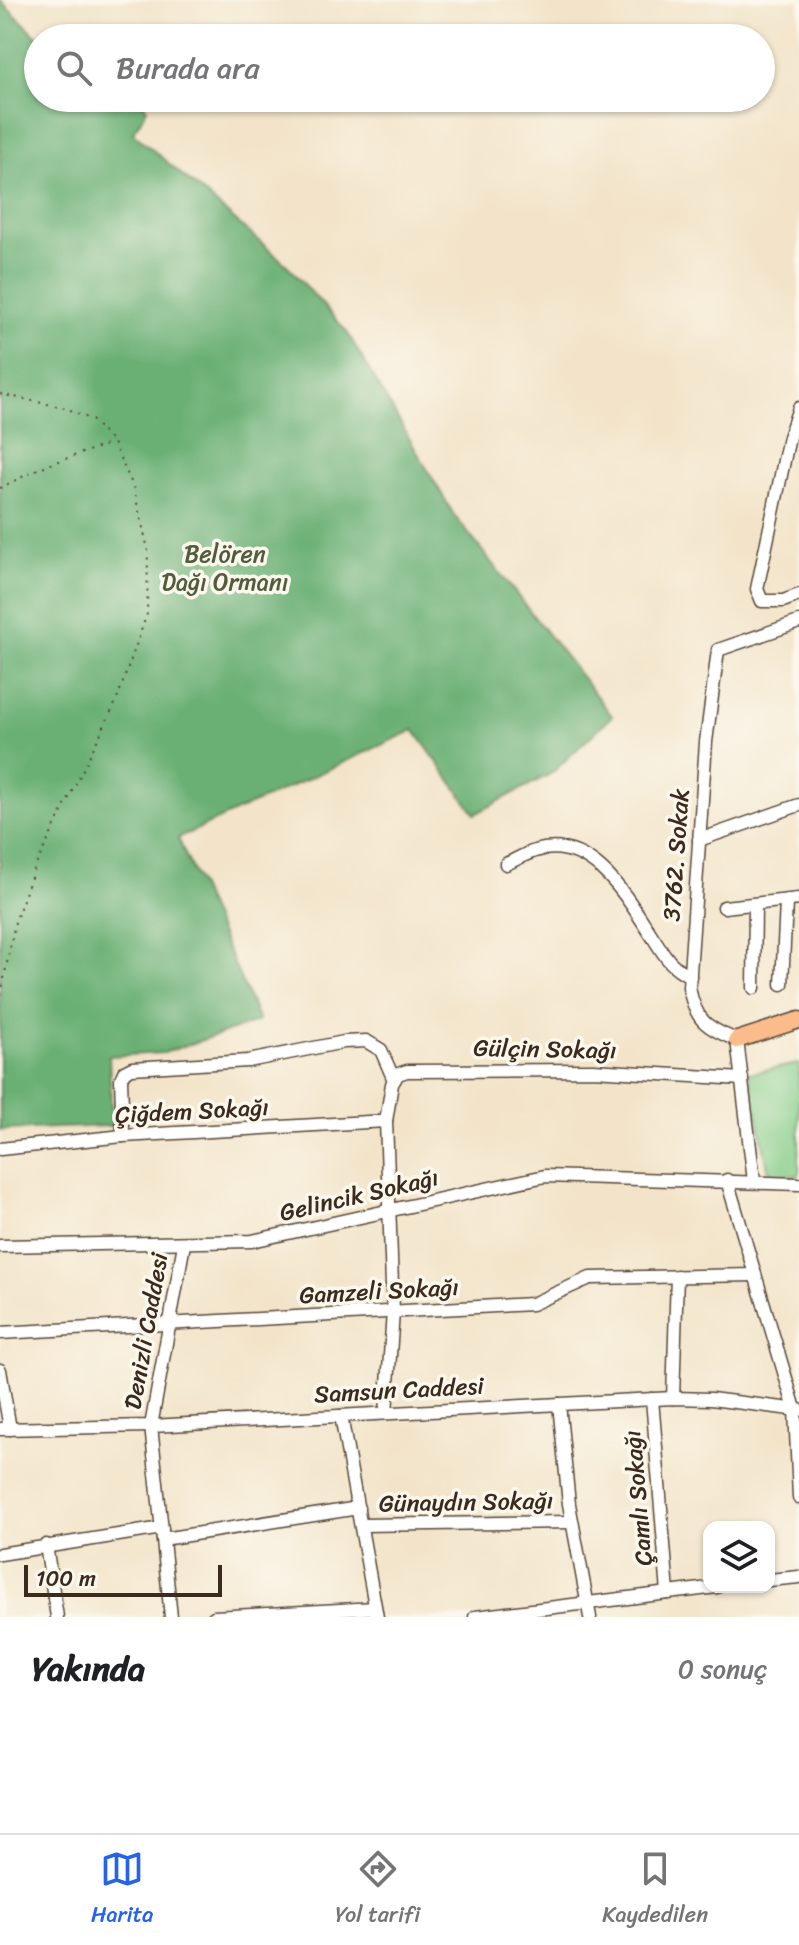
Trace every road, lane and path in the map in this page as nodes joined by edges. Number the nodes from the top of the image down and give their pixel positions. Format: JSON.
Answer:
{"nodes":[{"id":1,"x":0,"y":394,"type":"edge"},
{"id":2,"x":799,"y":408,"type":"edge"},
{"id":3,"x":113,"y":443,"type":"junction"},
{"id":4,"x":0,"y":488,"type":"edge"},
{"id":5,"x":799,"y":595,"type":"edge"},
{"id":6,"x":799,"y":622,"type":"edge"},
{"id":7,"x":799,"y":805,"type":"edge"},
{"id":8,"x":699,"y":840,"type":"junction"},
{"id":9,"x":506,"y":864,"type":"dead end"},
{"id":10,"x":792,"y":901,"type":"edge"},
{"id":11,"x":755,"y":905,"type":"junction"},
{"id":12,"x":724,"y":907,"type":"dead end"},
{"id":13,"x":690,"y":976,"type":"junction"},
{"id":14,"x":782,"y":984,"type":"dead end"},
{"id":15,"x":754,"y":988,"type":"dead end"},
{"id":16,"x":0,"y":999,"type":"edge"},
{"id":17,"x":799,"y":1020,"type":"edge"},
{"id":18,"x":737,"y":1040,"type":"junction"},
{"id":19,"x":742,"y":1079,"type":"junction"},
{"id":20,"x":394,"y":1080,"type":"junction"},
{"id":21,"x":386,"y":1121,"type":"junction"},
{"id":22,"x":123,"y":1136,"type":"junction"},
{"id":23,"x":0,"y":1149,"type":"edge"},
{"id":24,"x":727,"y":1180,"type":"junction"},
{"id":25,"x":754,"y":1181,"type":"junction"},
{"id":26,"x":799,"y":1184,"type":"edge"},
{"id":27,"x":388,"y":1211,"type":"junction"},
{"id":28,"x":184,"y":1244,"type":"junction"},
{"id":29,"x":0,"y":1246,"type":"edge"},
{"id":30,"x":755,"y":1275,"type":"junction"},
{"id":31,"x":677,"y":1276,"type":"junction"},
{"id":32,"x":393,"y":1312,"type":"junction"},
{"id":33,"x":170,"y":1324,"type":"junction"},
{"id":34,"x":0,"y":1333,"type":"edge"},
{"id":35,"x":0,"y":1370,"type":"edge"},
{"id":36,"x":673,"y":1398,"type":"junction"},
{"id":37,"x":652,"y":1399,"type":"junction"},
{"id":38,"x":559,"y":1404,"type":"junction"},
{"id":39,"x":797,"y":1409,"type":"edge"},
{"id":40,"x":386,"y":1413,"type":"junction"},
{"id":41,"x":341,"y":1416,"type":"junction"},
{"id":42,"x":151,"y":1426,"type":"junction"},
{"id":43,"x":5,"y":1429,"type":"edge"},
{"id":44,"x":799,"y":1498,"type":"edge"},
{"id":45,"x":358,"y":1508,"type":"junction"},
{"id":46,"x":572,"y":1522,"type":"junction"},
{"id":47,"x":361,"y":1525,"type":"junction"},
{"id":48,"x":163,"y":1534,"type":"junction"},
{"id":49,"x":46,"y":1545,"type":"junction"},
{"id":50,"x":0,"y":1554,"type":"edge"},
{"id":51,"x":799,"y":1577,"type":"edge"},
{"id":52,"x":775,"y":1579,"type":"edge"},
{"id":53,"x":703,"y":1589,"type":"edge"},
{"id":54,"x":668,"y":1593,"type":"junction"},
{"id":55,"x":587,"y":1603,"type":"junction"},
{"id":56,"x":376,"y":1613,"type":"edge"},
{"id":57,"x":57,"y":1617,"type":"edge"},
{"id":58,"x":171,"y":1617,"type":"edge"},
{"id":59,"x":214,"y":1617,"type":"edge"},
{"id":60,"x":475,"y":1617,"type":"edge"},
{"id":61,"x":590,"y":1617,"type":"edge"}],
"edges":[{"from":1,"to":3,"type":"path"},
{"from":2,"to":5,"type":"street"},
{"from":3,"to":4,"type":"path"},
{"from":3,"to":16,"type":"path"},
{"from":6,"to":8,"type":"street","name":"3762. Sokak"},
{"from":7,"to":8,"type":"street"},
{"from":8,"to":13,"type":"street","name":"3762. Sokak"},
{"from":9,"to":13,"type":"street"},
{"from":10,"to":11,"type":"street"},
{"from":10,"to":14,"type":"street"},
{"from":11,"to":12,"type":"street"},
{"from":11,"to":15,"type":"street"},
{"from":13,"to":18,"type":"street","name":"3762. Sokak"},
{"from":17,"to":18,"type":"main road"},
{"from":18,"to":19,"type":"street"},
{"from":19,"to":20,"type":"street","name":"Gülçin Sokağı"},
{"from":19,"to":25,"type":"street"},
{"from":20,"to":21,"type":"street"},
{"from":20,"to":22,"type":"street"},
{"from":21,"to":22,"type":"street","name":"Çiğdem Sokağı"},
{"from":21,"to":27,"type":"street"},
{"from":22,"to":23,"type":"street","name":"Çiğdem Sokağı"},
{"from":24,"to":25,"type":"street","name":"Gelincik Sokağı"},
{"from":24,"to":27,"type":"street","name":"Gelincik Sokağı"},
{"from":24,"to":30,"type":"street"},
{"from":25,"to":26,"type":"street","name":"Gelincik Sokağı"},
{"from":27,"to":28,"type":"street","name":"Gelincik Sokağı"},
{"from":27,"to":32,"type":"street"},
{"from":28,"to":29,"type":"street","name":"Gelincik Sokağı"},
{"from":28,"to":33,"type":"street","name":"Denizli Caddesi"},
{"from":30,"to":31,"type":"street","name":"Gamzeli Sokağı"},
{"from":30,"to":39,"type":"street"},
{"from":31,"to":32,"type":"street","name":"Gamzeli Sokağı"},
{"from":31,"to":36,"type":"street"},
{"from":32,"to":33,"type":"street","name":"Gamzeli Sokağı"},
{"from":32,"to":40,"type":"street"},
{"from":33,"to":34,"type":"street","name":"Gamzeli Sokağı"},
{"from":33,"to":42,"type":"street","name":"Denizli Caddesi"},
{"from":35,"to":43,"type":"street"},
{"from":36,"to":37,"type":"street","name":"Samsun Caddesi"},
{"from":36,"to":39,"type":"street","name":"Samsun Caddesi"},
{"from":37,"to":38,"type":"street","name":"Samsun Caddesi"},
{"from":37,"to":54,"type":"street","name":"Çamlı Sokağı"},
{"from":38,"to":40,"type":"street","name":"Samsun Caddesi"},
{"from":38,"to":46,"type":"street"},
{"from":39,"to":44,"type":"street"},
{"from":40,"to":41,"type":"street","name":"Samsun Caddesi"},
{"from":41,"to":42,"type":"street","name":"Samsun Caddesi"},
{"from":41,"to":45,"type":"street"},
{"from":42,"to":43,"type":"street","name":"Samsun Caddesi"},
{"from":42,"to":48,"type":"street","name":"Denizli Caddesi"},
{"from":45,"to":47,"type":"street"},
{"from":45,"to":48,"type":"street","name":"Günaydın Sokağı"},
{"from":46,"to":47,"type":"street","name":"Günaydın Sokağı"},
{"from":46,"to":55,"type":"street"},
{"from":47,"to":56,"type":"street"},
{"from":48,"to":49,"type":"street","name":"Günaydın Sokağı"},
{"from":48,"to":58,"type":"street","name":"Denizli Caddesi"},
{"from":49,"to":50,"type":"street","name":"Günaydın Sokağı"},
{"from":49,"to":57,"type":"street"},
{"from":51,"to":52,"type":"street"},
{"from":53,"to":54,"type":"street"},
{"from":54,"to":55,"type":"street"},
{"from":55,"to":60,"type":"street"},
{"from":55,"to":61,"type":"street"},
{"from":56,"to":59,"type":"street"}]}
